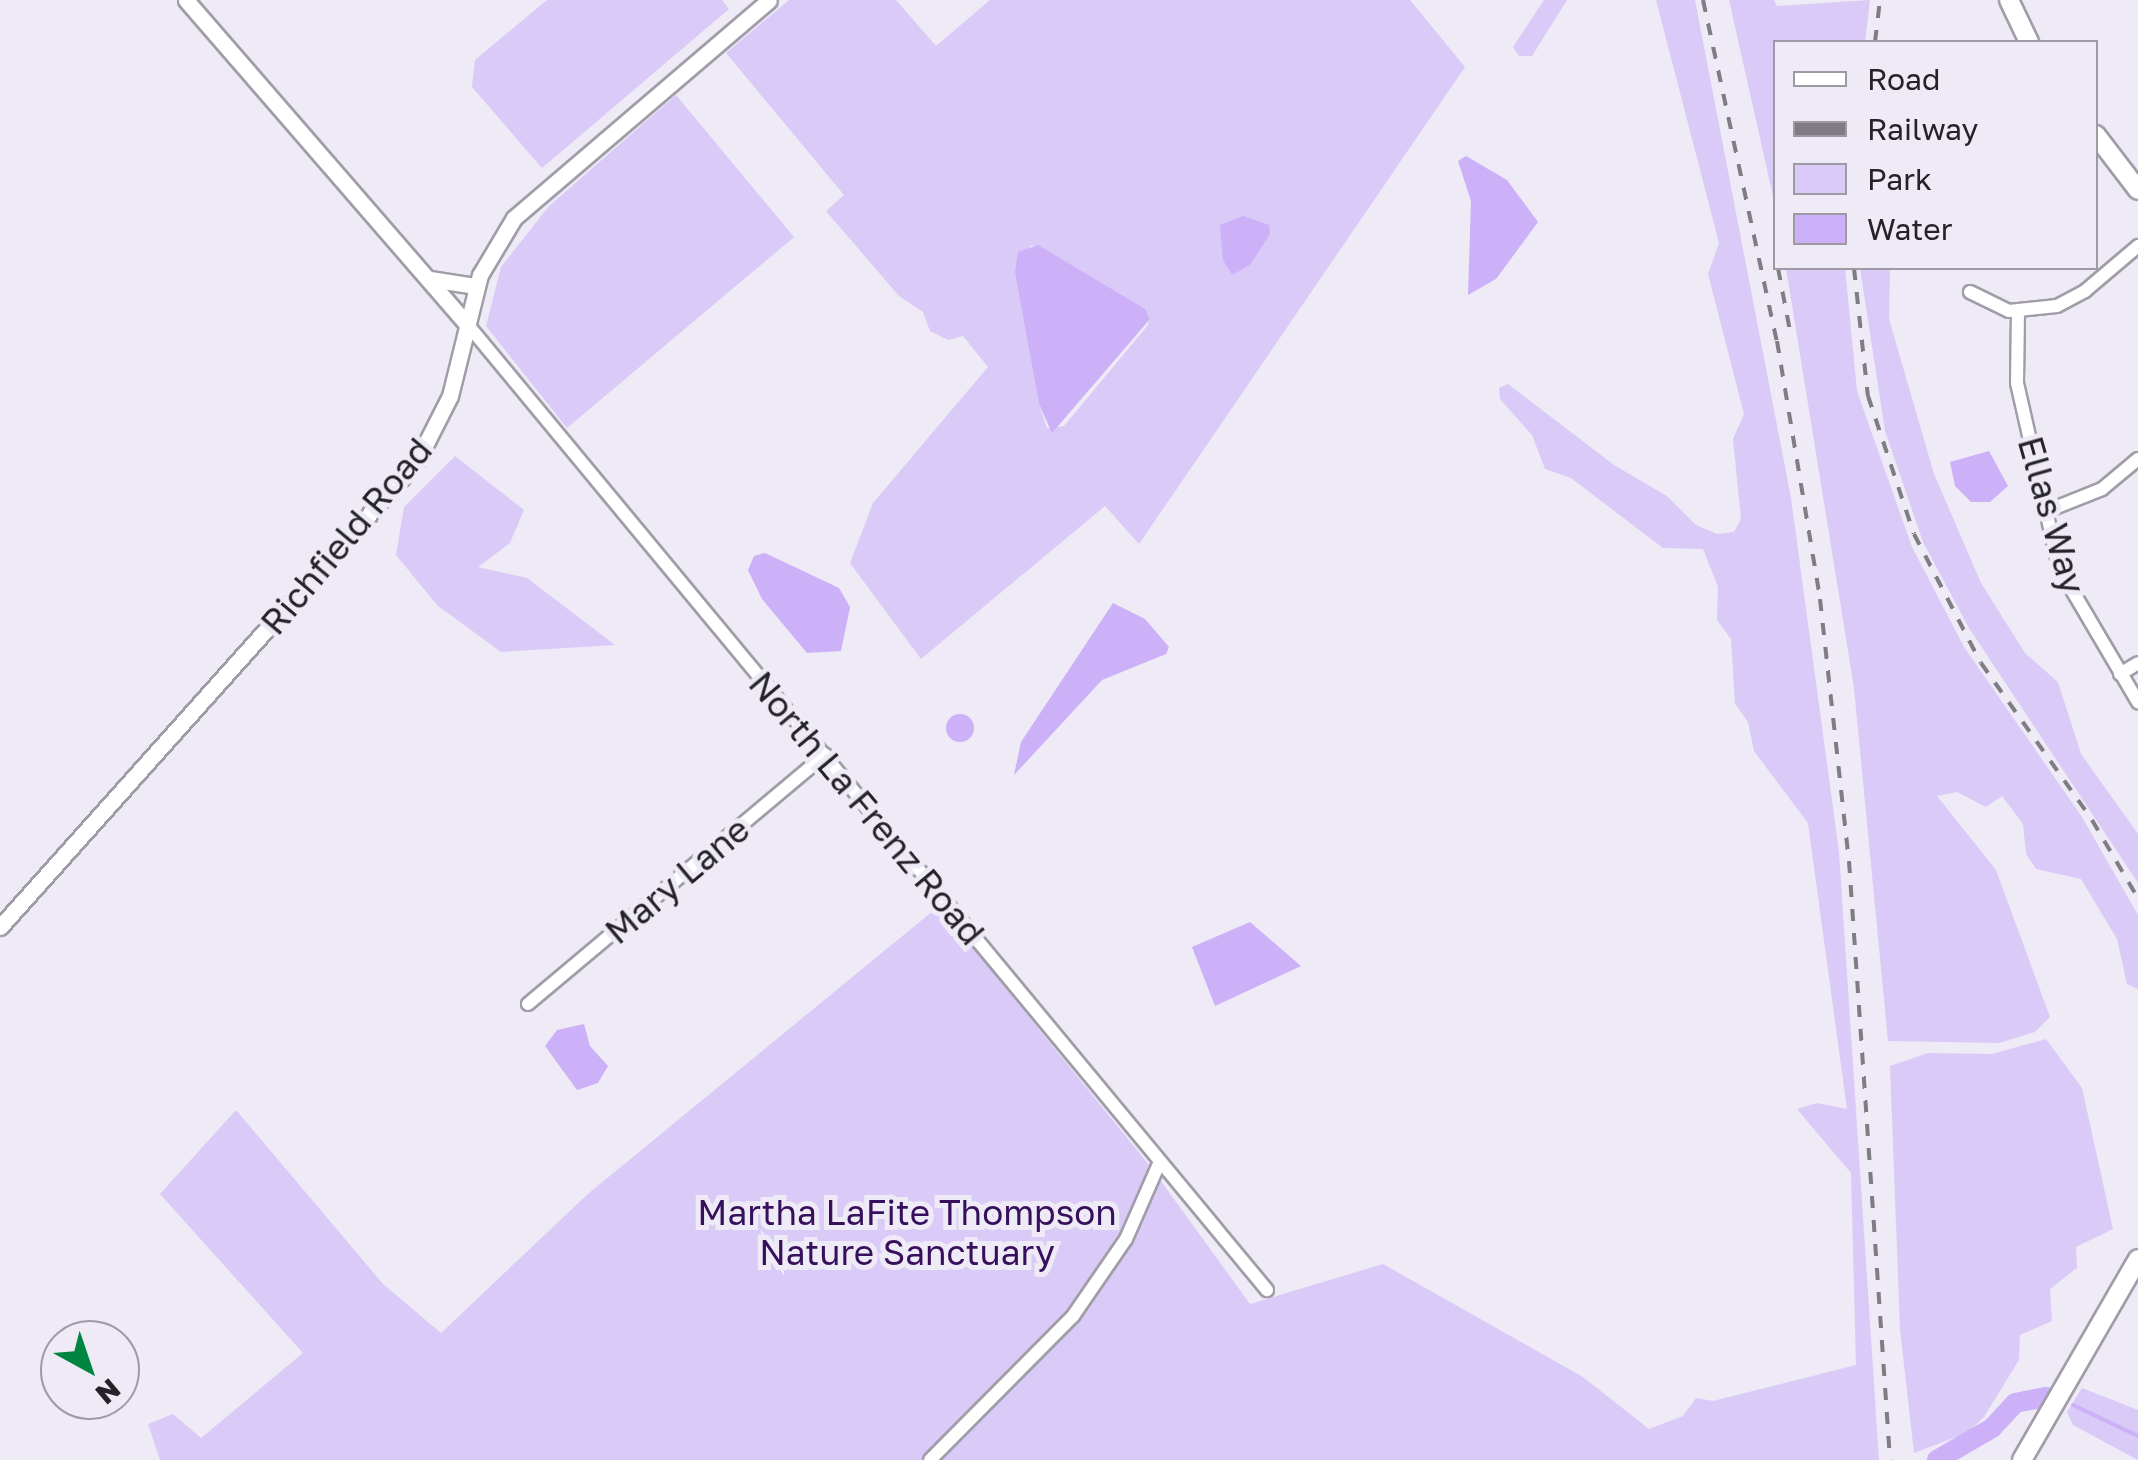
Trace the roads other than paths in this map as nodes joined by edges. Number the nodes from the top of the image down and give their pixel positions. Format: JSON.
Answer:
{"nodes":[{"id":1,"x":186,"y":0,"type":"edge"},
{"id":2,"x":769,"y":0,"type":"edge"},
{"id":3,"x":2009,"y":0,"type":"edge"},
{"id":4,"x":2029,"y":40,"type":"edge"},
{"id":5,"x":2098,"y":138,"type":"edge"},
{"id":6,"x":2138,"y":190,"type":"edge"},
{"id":7,"x":2138,"y":246,"type":"edge"},
{"id":8,"x":426,"y":278,"type":"junction"},
{"id":9,"x":476,"y":286,"type":"junction"},
{"id":10,"x":1970,"y":292,"type":"dead end"},
{"id":11,"x":2018,"y":312,"type":"junction"},
{"id":12,"x":468,"y":325,"type":"junction"},
{"id":13,"x":2138,"y":460,"type":"edge"},
{"id":14,"x":2047,"y":511,"type":"junction"},
{"id":15,"x":2138,"y":663,"type":"edge"},
{"id":16,"x":2120,"y":674,"type":"junction"},
{"id":17,"x":2138,"y":702,"type":"edge"},
{"id":18,"x":825,"y":755,"type":"junction"},
{"id":19,"x":0,"y":927,"type":"edge"},
{"id":20,"x":528,"y":1004,"type":"dead end"},
{"id":21,"x":1159,"y":1164,"type":"junction"},
{"id":22,"x":2138,"y":1259,"type":"edge"},
{"id":23,"x":1267,"y":1290,"type":"dead end"},
{"id":24,"x":2026,"y":1456,"type":"edge"},
{"id":25,"x":930,"y":1460,"type":"edge"}],
"edges":[{"from":1,"to":8,"type":"street"},
{"from":2,"to":9,"type":"street","name":"Richfield Road"},
{"from":3,"to":4,"type":"main road"},
{"from":5,"to":6,"type":"main road"},
{"from":7,"to":11,"type":"street"},
{"from":8,"to":9,"type":"street"},
{"from":8,"to":12,"type":"street"},
{"from":9,"to":12,"type":"street","name":"Richfield Road"},
{"from":10,"to":11,"type":"street"},
{"from":11,"to":14,"type":"street","name":"Ellas Way"},
{"from":12,"to":18,"type":"street","name":"North La Frenz Road"},
{"from":12,"to":19,"type":"street","name":"Richfield Road"},
{"from":13,"to":14,"type":"street"},
{"from":14,"to":16,"type":"street","name":"Ellas Way"},
{"from":15,"to":16,"type":"street"},
{"from":16,"to":17,"type":"street","name":"Ellas Way"},
{"from":18,"to":20,"type":"street","name":"Mary Lane"},
{"from":18,"to":21,"type":"street","name":"North La Frenz Road"},
{"from":21,"to":23,"type":"street","name":"North La Frenz Road"},
{"from":21,"to":25,"type":"street"},
{"from":22,"to":24,"type":"main road"}]}
